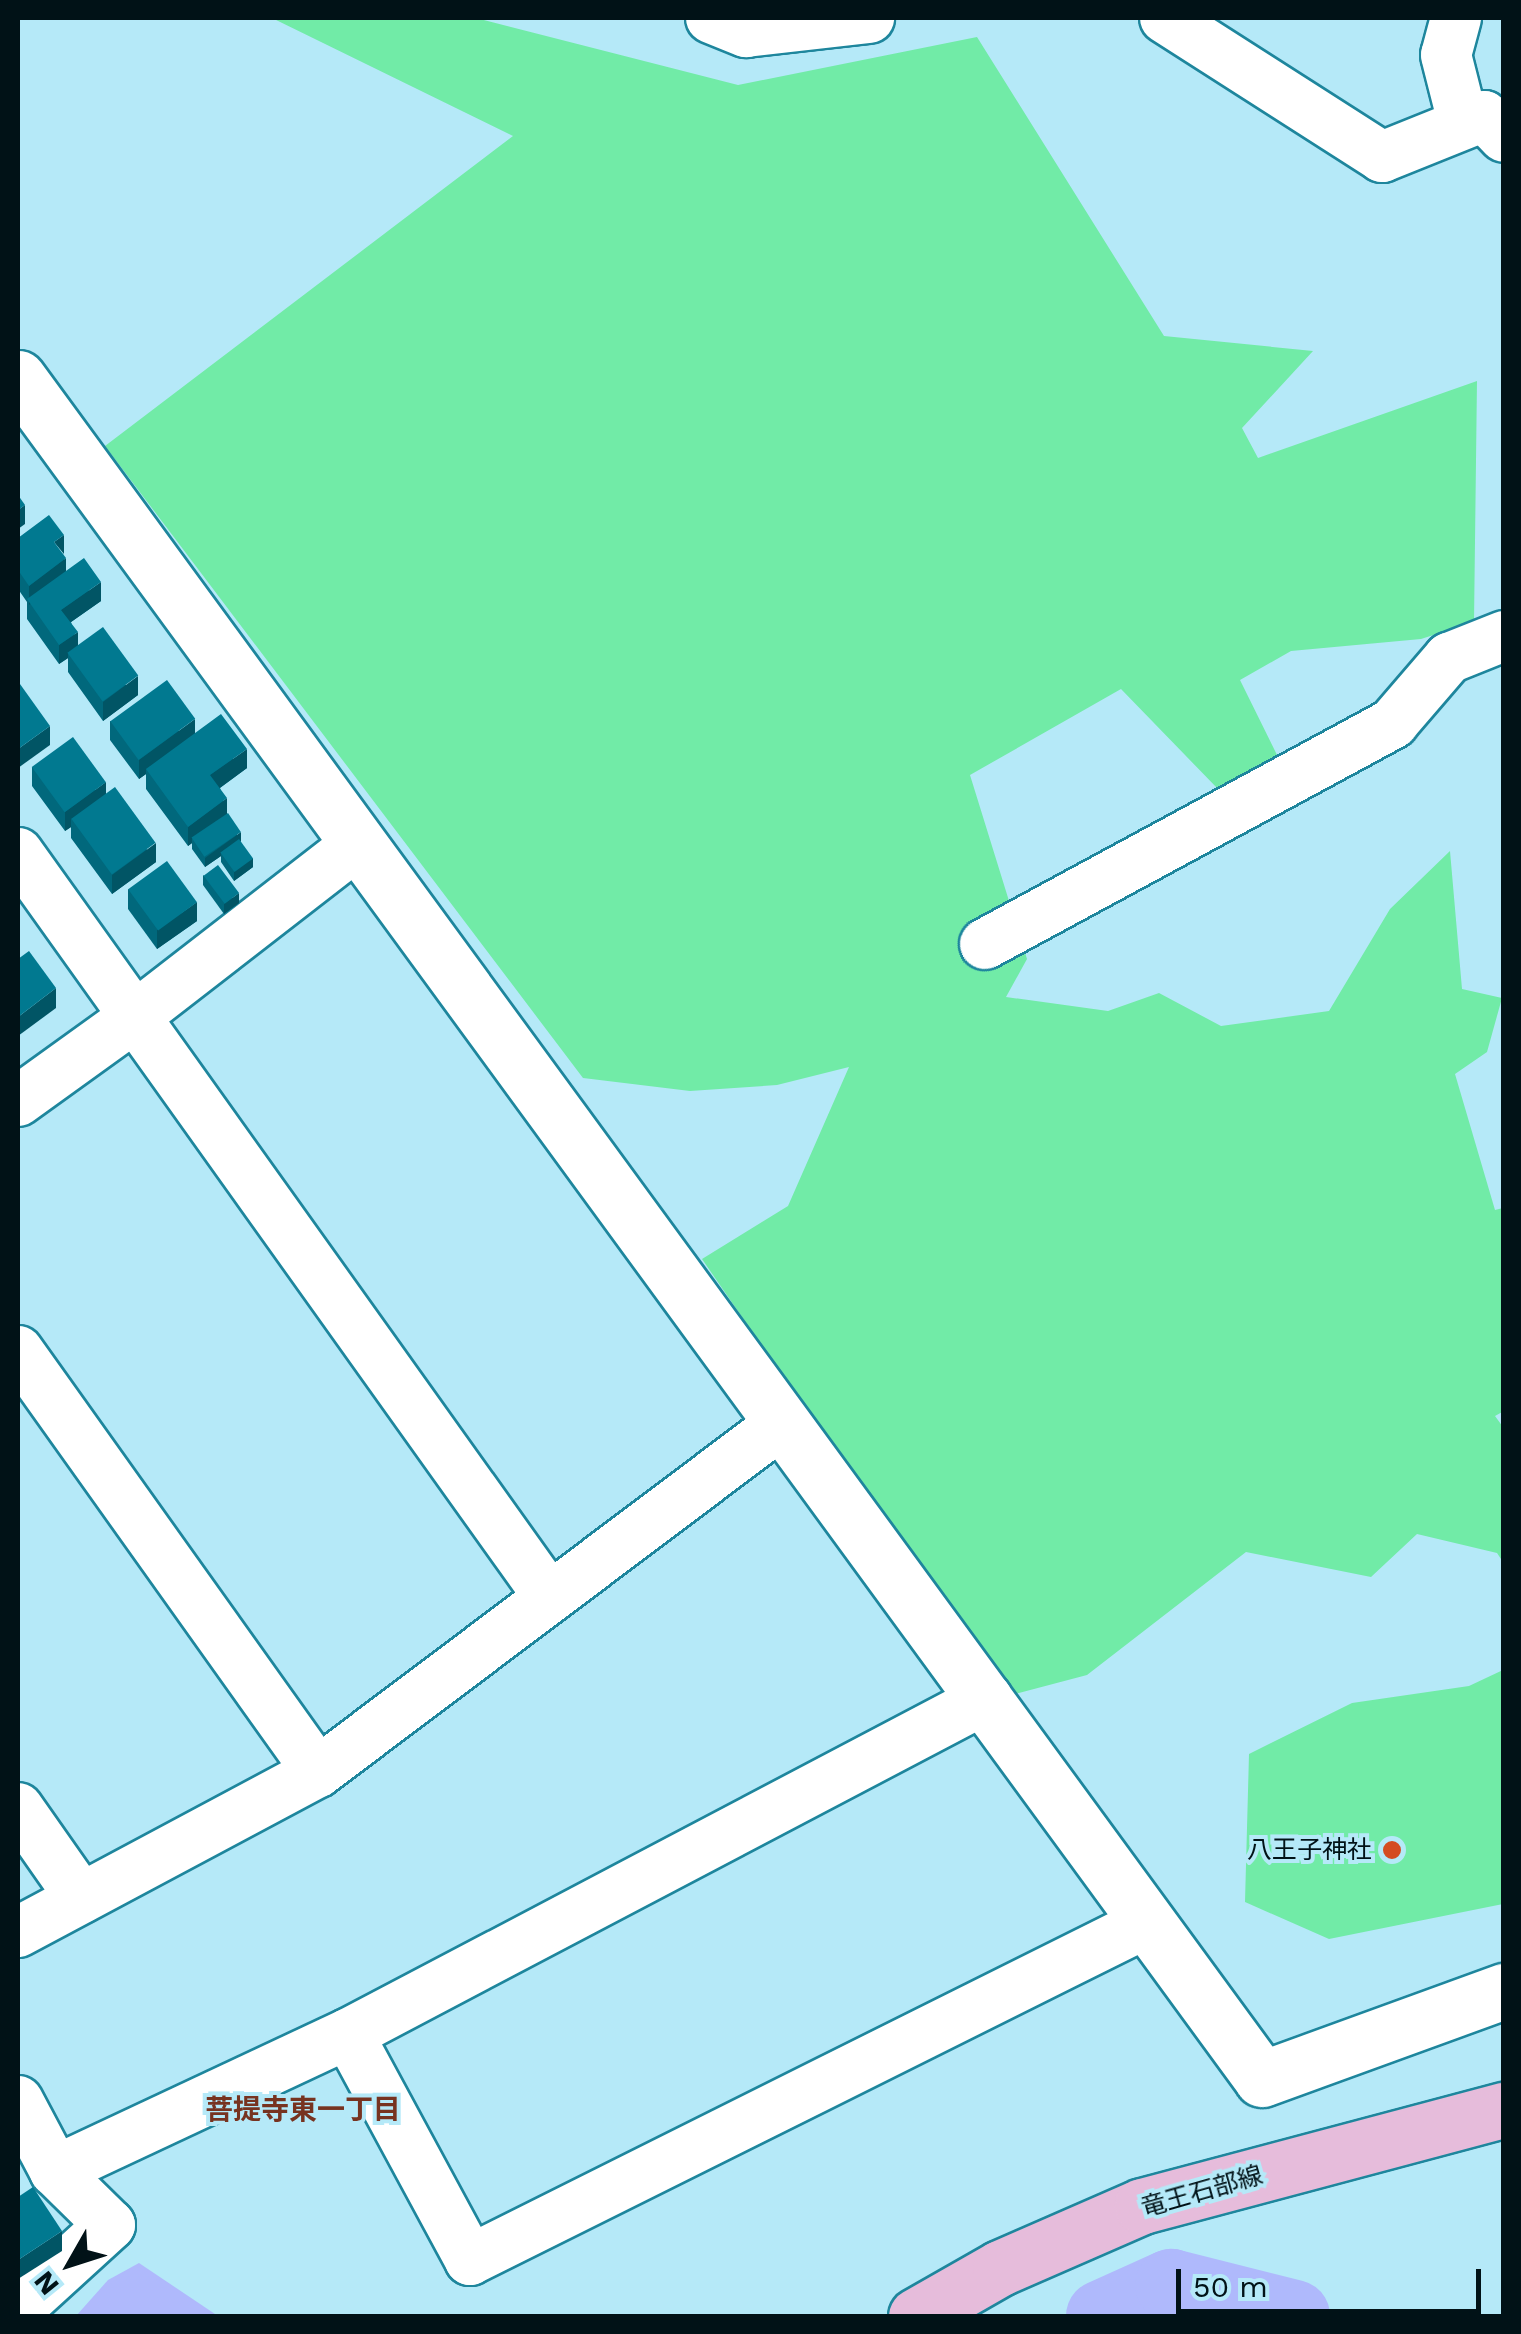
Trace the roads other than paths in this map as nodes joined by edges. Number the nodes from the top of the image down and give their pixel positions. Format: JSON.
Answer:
{"nodes":[{"id":1,"x":711,"y":18,"type":"edge"},
{"id":2,"x":869,"y":18,"type":"edge"},
{"id":3,"x":1165,"y":18,"type":"edge"},
{"id":4,"x":1456,"y":18,"type":"edge"},
{"id":5,"x":1483,"y":130,"type":"edge"},
{"id":6,"x":18,"y":378,"type":"edge"},
{"id":7,"x":1504,"y":636,"type":"edge"},
{"id":8,"x":357,"y":844,"type":"junction"},
{"id":9,"x":18,"y":852,"type":"edge"},
{"id":10,"x":985,"y":944,"type":"dead end"},
{"id":11,"x":133,"y":1018,"type":"junction"},
{"id":12,"x":18,"y":1101,"type":"edge"},
{"id":13,"x":18,"y":1351,"type":"edge"},
{"id":14,"x":782,"y":1423,"type":"junction"},
{"id":15,"x":550,"y":1598,"type":"junction"},
{"id":16,"x":987,"y":1698,"type":"junction"},
{"id":17,"x":318,"y":1772,"type":"junction"},
{"id":18,"x":18,"y":1808,"type":"edge"},
{"id":19,"x":81,"y":1898,"type":"junction"},
{"id":20,"x":1148,"y":1922,"type":"junction"},
{"id":21,"x":18,"y":1932,"type":"edge"},
{"id":22,"x":1504,"y":1991,"type":"edge"},
{"id":23,"x":348,"y":2034,"type":"junction"},
{"id":24,"x":18,"y":2101,"type":"edge"},
{"id":25,"x":1504,"y":2110,"type":"edge"},
{"id":26,"x":55,"y":2171,"type":"junction"},
{"id":27,"x":18,"y":2309,"type":"edge"},
{"id":28,"x":916,"y":2316,"type":"edge"}],
"edges":[{"from":1,"to":2,"type":"street"},
{"from":3,"to":5,"type":"street"},
{"from":4,"to":5,"type":"street"},
{"from":6,"to":8,"type":"street"},
{"from":7,"to":10,"type":"street"},
{"from":8,"to":11,"type":"street"},
{"from":8,"to":14,"type":"street"},
{"from":9,"to":11,"type":"street"},
{"from":11,"to":12,"type":"street"},
{"from":11,"to":15,"type":"street"},
{"from":13,"to":17,"type":"street"},
{"from":14,"to":15,"type":"street"},
{"from":14,"to":16,"type":"street"},
{"from":15,"to":17,"type":"street"},
{"from":16,"to":20,"type":"street"},
{"from":16,"to":23,"type":"street"},
{"from":17,"to":19,"type":"street"},
{"from":18,"to":19,"type":"street"},
{"from":19,"to":21,"type":"street"},
{"from":20,"to":22,"type":"street"},
{"from":20,"to":23,"type":"street"},
{"from":23,"to":26,"type":"street"},
{"from":24,"to":26,"type":"street"},
{"from":25,"to":28,"type":"main road","name":"竜王石部線"},
{"from":26,"to":27,"type":"street"}]}
